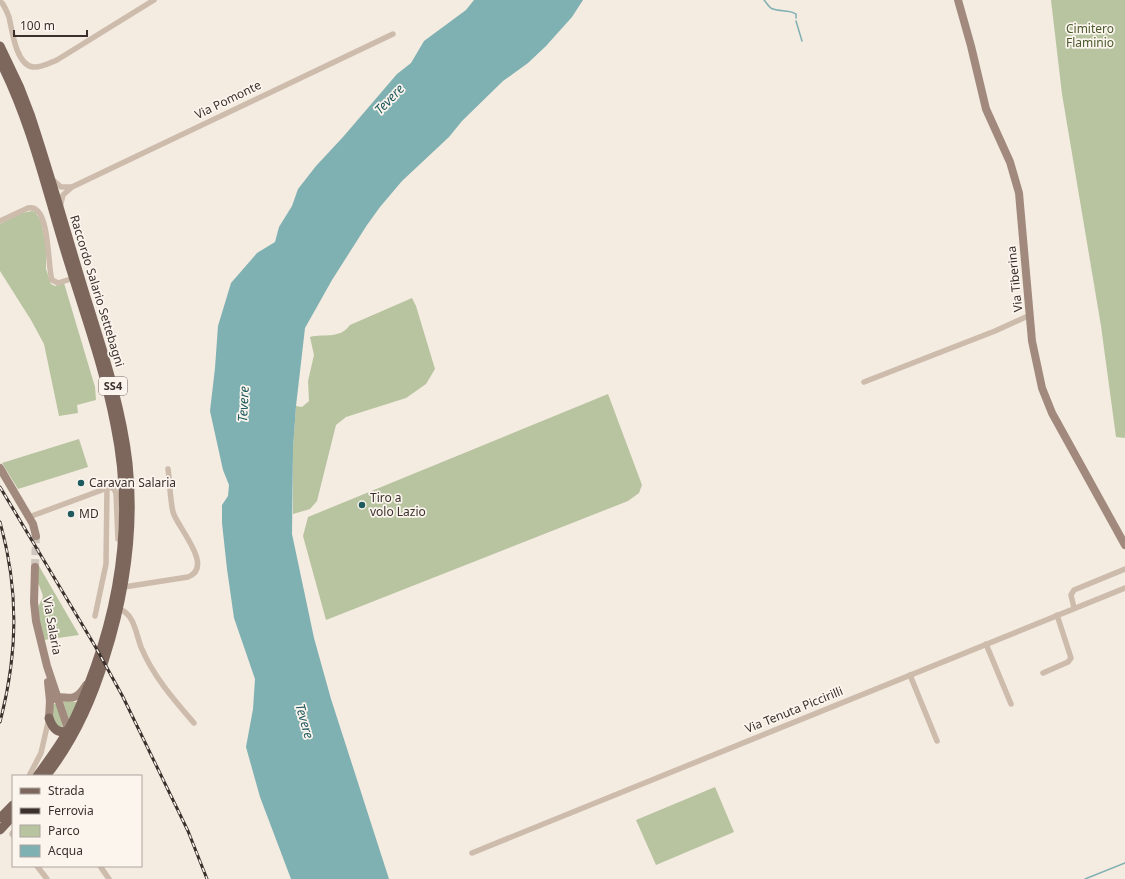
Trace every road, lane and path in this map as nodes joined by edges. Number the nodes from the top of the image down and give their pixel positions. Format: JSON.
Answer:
{"nodes":[{"id":1,"x":9,"y":0,"type":"edge"},
{"id":2,"x":154,"y":0,"type":"edge"},
{"id":3,"x":958,"y":0,"type":"edge"},
{"id":4,"x":1,"y":2,"type":"edge"},
{"id":5,"x":393,"y":34,"type":"dead end"},
{"id":6,"x":0,"y":46,"type":"edge"},
{"id":7,"x":0,"y":61,"type":"edge"},
{"id":8,"x":49,"y":175,"type":"junction"},
{"id":9,"x":72,"y":187,"type":"junction"},
{"id":10,"x":60,"y":210,"type":"junction"},
{"id":11,"x":0,"y":220,"type":"edge"},
{"id":12,"x":74,"y":278,"type":"junction"},
{"id":13,"x":1030,"y":315,"type":"junction"},
{"id":14,"x":864,"y":382,"type":"dead end"},
{"id":15,"x":0,"y":468,"type":"edge"},
{"id":16,"x":168,"y":469,"type":"dead end"},
{"id":17,"x":107,"y":488,"type":"junction"},
{"id":18,"x":29,"y":517,"type":"junction"},
{"id":19,"x":36,"y":536,"type":"tunnel mouth"},
{"id":20,"x":1125,"y":545,"type":"edge"},
{"id":21,"x":122,"y":556,"type":"junction"},
{"id":22,"x":35,"y":567,"type":"tunnel mouth"},
{"id":23,"x":1125,"y":569,"type":"edge"},
{"id":24,"x":124,"y":587,"type":"junction"},
{"id":25,"x":1125,"y":588,"type":"edge"},
{"id":26,"x":119,"y":608,"type":"junction"},
{"id":27,"x":1074,"y":608,"type":"junction"},
{"id":28,"x":1057,"y":615,"type":"junction"},
{"id":29,"x":95,"y":616,"type":"dead end"},
{"id":30,"x":986,"y":644,"type":"junction"},
{"id":31,"x":93,"y":673,"type":"junction"},
{"id":32,"x":1043,"y":673,"type":"dead end"},
{"id":33,"x":910,"y":675,"type":"junction"},
{"id":34,"x":53,"y":699,"type":"junction"},
{"id":35,"x":1011,"y":704,"type":"dead end"},
{"id":36,"x":49,"y":718,"type":"junction"},
{"id":37,"x":194,"y":724,"type":"dead end"},
{"id":38,"x":71,"y":733,"type":"junction"},
{"id":39,"x":936,"y":741,"type":"dead end"},
{"id":40,"x":30,"y":775,"type":"edge"},
{"id":41,"x":38,"y":775,"type":"edge"},
{"id":42,"x":47,"y":775,"type":"edge"},
{"id":43,"x":12,"y":806,"type":"edge"},
{"id":44,"x":12,"y":817,"type":"edge"},
{"id":45,"x":0,"y":818,"type":"edge"},
{"id":46,"x":0,"y":830,"type":"edge"},
{"id":47,"x":472,"y":853,"type":"dead end"},
{"id":48,"x":38,"y":867,"type":"edge"},
{"id":49,"x":101,"y":867,"type":"edge"},
{"id":50,"x":47,"y":879,"type":"edge"},
{"id":51,"x":108,"y":879,"type":"edge"}],
"edges":[{"from":1,"to":4,"type":"street"},
{"from":2,"to":4,"type":"street"},
{"from":3,"to":13,"type":"main road","name":"Via Tiberina"},
{"from":5,"to":9,"type":"street","name":"Via Pomonte"},
{"from":6,"to":8,"type":"main road","name":"Raccordo Salario Settebagni","number":"SS4"},
{"from":7,"to":12,"type":"main road","name":"Raccordo Salario Settebagni","number":"SS4"},
{"from":8,"to":9,"type":"street"},
{"from":8,"to":10,"type":"main road","name":"Raccordo Salario Settebagni","number":"SS4"},
{"from":9,"to":10,"type":"street"},
{"from":10,"to":24,"type":"main road","name":"Raccordo Salario Settebagni","number":"SS4"},
{"from":11,"to":12,"type":"street"},
{"from":12,"to":21,"type":"main road","name":"Raccordo Salario Settebagni","number":"SS4"},
{"from":13,"to":14,"type":"street"},
{"from":13,"to":20,"type":"main road","name":"Via Tiberina"},
{"from":15,"to":18,"type":"main road"},
{"from":16,"to":24,"type":"street"},
{"from":17,"to":18,"type":"street"},
{"from":17,"to":21,"type":"street"},
{"from":17,"to":29,"type":"street"},
{"from":18,"to":19,"type":"main road"},
{"from":21,"to":31,"type":"main road","name":"Raccordo Salario Settebagni","number":"SS4"},
{"from":22,"to":34,"type":"main road","name":"Via Salaria"},
{"from":23,"to":27,"type":"street"},
{"from":24,"to":26,"type":"main road","name":"Raccordo Salario Settebagni","number":"SS4"},
{"from":25,"to":27,"type":"street","name":"Via Tenuta Piccirilli"},
{"from":26,"to":37,"type":"street"},
{"from":26,"to":38,"type":"main road","name":"Raccordo Salario Settebagni","number":"SS4"},
{"from":27,"to":28,"type":"street","name":"Via Tenuta Piccirilli"},
{"from":28,"to":30,"type":"street","name":"Via Tenuta Piccirilli"},
{"from":28,"to":32,"type":"street"},
{"from":30,"to":33,"type":"street","name":"Via Tenuta Piccirilli"},
{"from":30,"to":35,"type":"street"},
{"from":31,"to":34,"type":"main road"},
{"from":31,"to":38,"type":"main road","name":"Raccordo Salario Settebagni","number":"SS4"},
{"from":33,"to":39,"type":"street"},
{"from":33,"to":47,"type":"street","name":"Via Tenuta Piccirilli"},
{"from":34,"to":36,"type":"main road"},
{"from":34,"to":38,"type":"main road","name":"Via Salaria"},
{"from":36,"to":38,"type":"main road"},
{"from":36,"to":40,"type":"street"},
{"from":38,"to":41,"type":"main road","number":"SS4"},
{"from":38,"to":42,"type":"main road","number":"SS4"},
{"from":43,"to":45,"type":"main road"},
{"from":44,"to":46,"type":"main road"},
{"from":48,"to":50,"type":"street"},
{"from":49,"to":51,"type":"street"}]}
